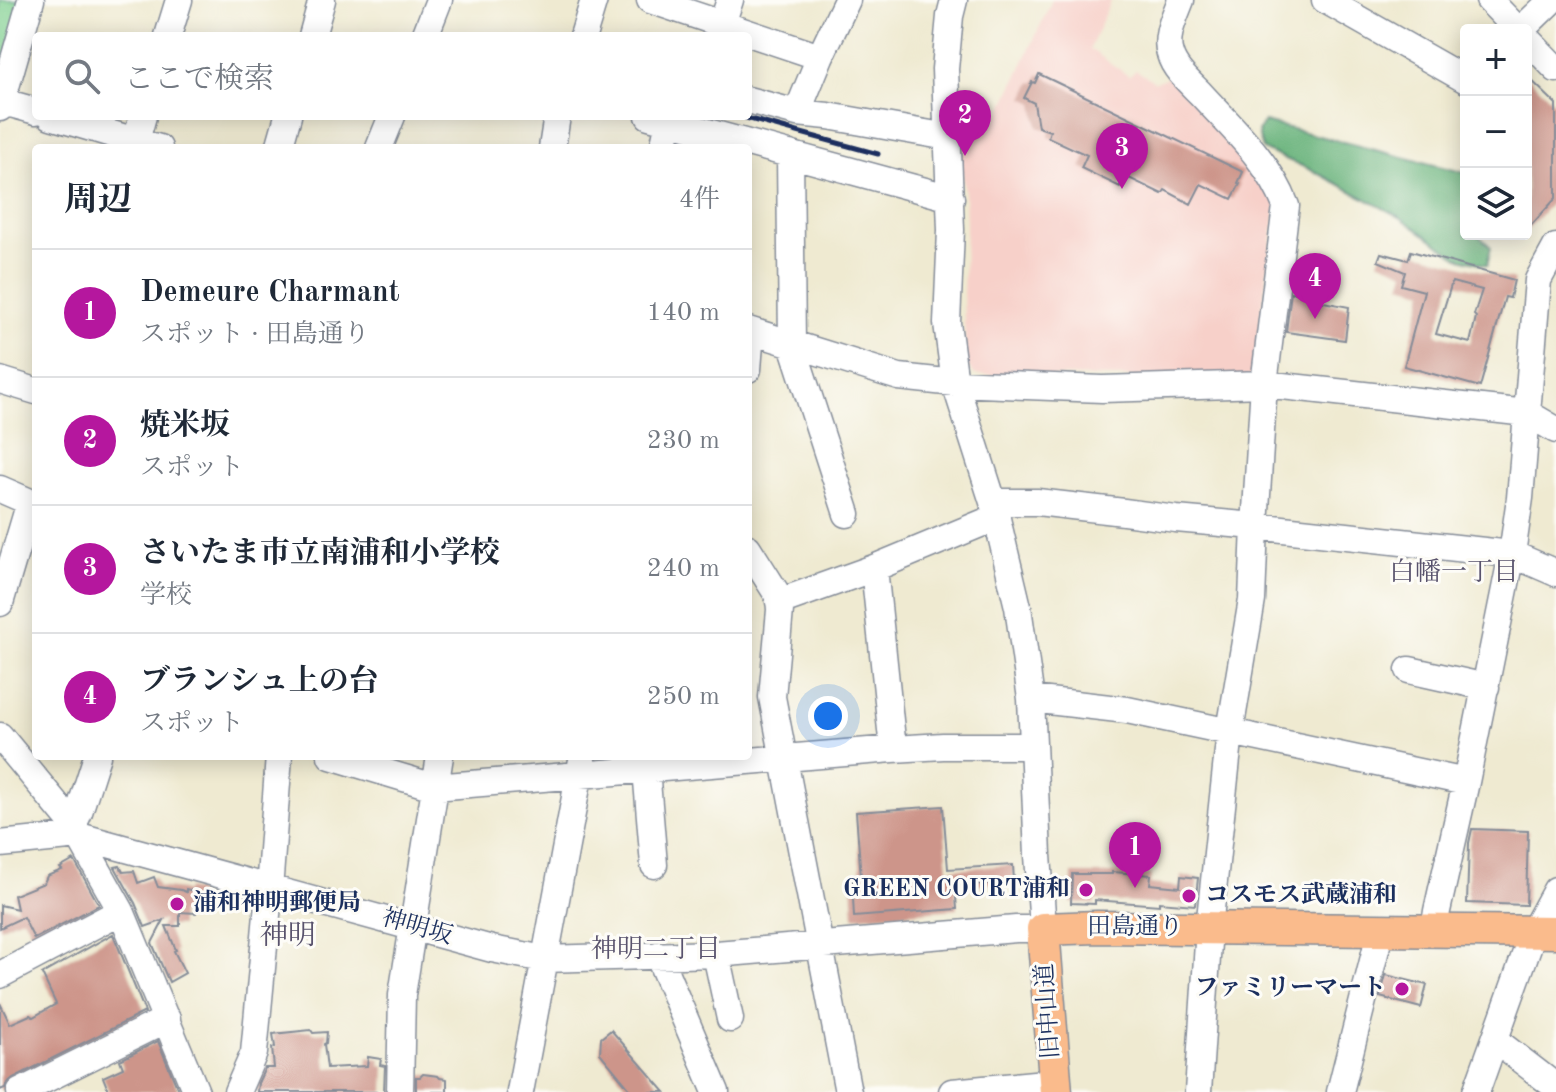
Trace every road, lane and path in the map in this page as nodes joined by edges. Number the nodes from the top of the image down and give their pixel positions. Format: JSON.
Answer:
{"nodes":[{"id":1,"x":31,"y":0,"type":"edge"},
{"id":2,"x":179,"y":0,"type":"edge"},
{"id":3,"x":322,"y":0,"type":"edge"},
{"id":4,"x":439,"y":0,"type":"edge"},
{"id":5,"x":594,"y":0,"type":"edge"},
{"id":6,"x":650,"y":0,"type":"edge"},
{"id":7,"x":847,"y":0,"type":"edge"},
{"id":8,"x":954,"y":0,"type":"edge"},
{"id":9,"x":1181,"y":0,"type":"edge"},
{"id":10,"x":1325,"y":0,"type":"edge"},
{"id":11,"x":1489,"y":0,"type":"edge"},
{"id":12,"x":1552,"y":0,"type":"edge"},
{"id":13,"x":724,"y":20,"type":"edge"},
{"id":14,"x":1514,"y":24,"type":"edge"},
{"id":15,"x":1526,"y":24,"type":"edge"},
{"id":16,"x":169,"y":32,"type":"edge"},
{"id":17,"x":313,"y":32,"type":"edge"},
{"id":18,"x":427,"y":32,"type":"edge"},
{"id":19,"x":584,"y":32,"type":"edge"},
{"id":20,"x":1532,"y":44,"type":"edge"},
{"id":21,"x":820,"y":57,"type":"junction"},
{"id":22,"x":1556,"y":69,"type":"edge"},
{"id":23,"x":1460,"y":77,"type":"edge"},
{"id":24,"x":752,"y":101,"type":"edge"},
{"id":25,"x":1,"y":103,"type":"edge"},
{"id":26,"x":32,"y":110,"type":"edge"},
{"id":27,"x":797,"y":113,"type":"junction"},
{"id":28,"x":68,"y":120,"type":"edge"},
{"id":29,"x":287,"y":120,"type":"edge"},
{"id":30,"x":390,"y":120,"type":"edge"},
{"id":31,"x":556,"y":120,"type":"edge"},
{"id":32,"x":680,"y":136,"type":"edge"},
{"id":33,"x":948,"y":137,"type":"junction"},
{"id":34,"x":143,"y":138,"type":"edge"},
{"id":35,"x":280,"y":144,"type":"edge"},
{"id":36,"x":381,"y":144,"type":"edge"},
{"id":37,"x":553,"y":144,"type":"edge"},
{"id":38,"x":729,"y":144,"type":"edge"},
{"id":39,"x":752,"y":148,"type":"edge"},
{"id":40,"x":790,"y":154,"type":"junction"},
{"id":41,"x":951,"y":198,"type":"junction"},
{"id":42,"x":1556,"y":247,"type":"edge"},
{"id":43,"x":752,"y":332,"type":"edge"},
{"id":44,"x":792,"y":344,"type":"junction"},
{"id":45,"x":955,"y":383,"type":"junction"},
{"id":46,"x":1264,"y":384,"type":"junction"},
{"id":47,"x":2,"y":388,"type":"edge"},
{"id":48,"x":32,"y":391,"type":"edge"},
{"id":49,"x":1527,"y":413,"type":"junction"},
{"id":50,"x":1556,"y":430,"type":"edge"},
{"id":51,"x":0,"y":489,"type":"edge"},
{"id":52,"x":995,"y":509,"type":"junction"},
{"id":53,"x":847,"y":514,"type":"dead end"},
{"id":54,"x":1255,"y":526,"type":"junction"},
{"id":55,"x":752,"y":554,"type":"edge"},
{"id":56,"x":1512,"y":554,"type":"junction"},
{"id":57,"x":874,"y":568,"type":"junction"},
{"id":58,"x":1556,"y":573,"type":"edge"},
{"id":59,"x":779,"y":602,"type":"junction"},
{"id":60,"x":0,"y":603,"type":"edge"},
{"id":61,"x":1409,"y":670,"type":"dead end"},
{"id":62,"x":1486,"y":687,"type":"junction"},
{"id":63,"x":1031,"y":699,"type":"junction"},
{"id":64,"x":1230,"y":731,"type":"junction"},
{"id":65,"x":0,"y":736,"type":"edge"},
{"id":66,"x":1032,"y":746,"type":"junction"},
{"id":67,"x":893,"y":749,"type":"junction"},
{"id":68,"x":782,"y":757,"type":"junction"},
{"id":69,"x":752,"y":758,"type":"edge"},
{"id":70,"x":96,"y":760,"type":"edge"},
{"id":71,"x":279,"y":760,"type":"edge"},
{"id":72,"x":344,"y":760,"type":"edge"},
{"id":73,"x":439,"y":760,"type":"edge"},
{"id":74,"x":725,"y":760,"type":"edge"},
{"id":75,"x":581,"y":765,"type":"edge"},
{"id":76,"x":646,"y":769,"type":"junction"},
{"id":77,"x":1466,"y":782,"type":"junction"},
{"id":78,"x":434,"y":787,"type":"junction"},
{"id":79,"x":75,"y":829,"type":"junction"},
{"id":80,"x":0,"y":844,"type":"edge"},
{"id":81,"x":654,"y":865,"type":"dead end"},
{"id":82,"x":269,"y":888,"type":"junction"},
{"id":83,"x":1556,"y":890,"type":"edge"},
{"id":84,"x":121,"y":911,"type":"junction"},
{"id":85,"x":411,"y":926,"type":"junction"},
{"id":86,"x":1209,"y":928,"type":"junction"},
{"id":87,"x":1043,"y":929,"type":"junction"},
{"id":88,"x":1381,"y":929,"type":"junction"},
{"id":89,"x":1434,"y":930,"type":"junction"},
{"id":90,"x":1545,"y":931,"type":"edge"},
{"id":91,"x":819,"y":945,"type":"junction"},
{"id":92,"x":716,"y":954,"type":"junction"},
{"id":93,"x":658,"y":955,"type":"junction"},
{"id":94,"x":544,"y":959,"type":"junction"},
{"id":95,"x":0,"y":975,"type":"edge"},
{"id":96,"x":167,"y":1019,"type":"junction"},
{"id":97,"x":730,"y":1019,"type":"dead end"},
{"id":98,"x":1495,"y":1040,"type":"junction"},
{"id":99,"x":1055,"y":1087,"type":"edge"},
{"id":100,"x":1556,"y":1087,"type":"edge"},
{"id":101,"x":20,"y":1092,"type":"edge"},
{"id":102,"x":196,"y":1092,"type":"edge"},
{"id":103,"x":237,"y":1092,"type":"edge"},
{"id":104,"x":400,"y":1092,"type":"edge"},
{"id":105,"x":520,"y":1092,"type":"edge"},
{"id":106,"x":716,"y":1092,"type":"edge"},
{"id":107,"x":848,"y":1092,"type":"edge"},
{"id":108,"x":952,"y":1092,"type":"edge"},
{"id":109,"x":1198,"y":1092,"type":"edge"},
{"id":110,"x":1340,"y":1092,"type":"edge"},
{"id":111,"x":1476,"y":1092,"type":"edge"}],
"edges":[{"from":1,"to":25,"type":"street"},
{"from":2,"to":16,"type":"street"},
{"from":3,"to":17,"type":"street"},
{"from":4,"to":18,"type":"street"},
{"from":5,"to":19,"type":"street"},
{"from":6,"to":13,"type":"street"},
{"from":7,"to":21,"type":"street"},
{"from":8,"to":33,"type":"street"},
{"from":9,"to":46,"type":"street"},
{"from":10,"to":23,"type":"street"},
{"from":11,"to":14,"type":"street"},
{"from":12,"to":15,"type":"street"},
{"from":13,"to":21,"type":"street"},
{"from":20,"to":22,"type":"street"},
{"from":21,"to":27,"type":"street"},
{"from":24,"to":27,"type":"street"},
{"from":25,"to":26,"type":"street"},
{"from":27,"to":33,"type":"street"},
{"from":28,"to":34,"type":"street"},
{"from":29,"to":35,"type":"street"},
{"from":30,"to":36,"type":"street"},
{"from":31,"to":37,"type":"street"},
{"from":32,"to":38,"type":"street"},
{"from":33,"to":41,"type":"street"},
{"from":39,"to":40,"type":"street"},
{"from":40,"to":41,"type":"street"},
{"from":40,"to":44,"type":"street"},
{"from":41,"to":45,"type":"street"},
{"from":42,"to":49,"type":"street"},
{"from":43,"to":44,"type":"street"},
{"from":44,"to":45,"type":"street"},
{"from":44,"to":53,"type":"street"},
{"from":45,"to":46,"type":"street"},
{"from":45,"to":52,"type":"street"},
{"from":46,"to":49,"type":"street"},
{"from":46,"to":54,"type":"street"},
{"from":47,"to":48,"type":"street"},
{"from":49,"to":50,"type":"street"},
{"from":49,"to":56,"type":"street"},
{"from":51,"to":60,"type":"street"},
{"from":52,"to":54,"type":"street"},
{"from":52,"to":57,"type":"street"},
{"from":52,"to":63,"type":"street"},
{"from":54,"to":56,"type":"street"},
{"from":54,"to":64,"type":"street"},
{"from":55,"to":59,"type":"street"},
{"from":56,"to":58,"type":"street"},
{"from":56,"to":62,"type":"street"},
{"from":57,"to":59,"type":"street"},
{"from":57,"to":67,"type":"street"},
{"from":59,"to":68,"type":"street"},
{"from":61,"to":62,"type":"street"},
{"from":62,"to":77,"type":"street"},
{"from":63,"to":64,"type":"street"},
{"from":63,"to":66,"type":"street"},
{"from":64,"to":77,"type":"street"},
{"from":64,"to":86,"type":"street"},
{"from":65,"to":79,"type":"street"},
{"from":66,"to":67,"type":"street"},
{"from":66,"to":87,"type":"street"},
{"from":67,"to":68,"type":"street"},
{"from":68,"to":69,"type":"street"},
{"from":68,"to":91,"type":"street"},
{"from":70,"to":79,"type":"street"},
{"from":71,"to":82,"type":"street"},
{"from":72,"to":78,"type":"street"},
{"from":73,"to":78,"type":"street"},
{"from":74,"to":76,"type":"street"},
{"from":75,"to":76,"type":"street"},
{"from":75,"to":78,"type":"street"},
{"from":75,"to":94,"type":"street"},
{"from":76,"to":81,"type":"street"},
{"from":77,"to":89,"type":"street"},
{"from":78,"to":85,"type":"street"},
{"from":79,"to":80,"type":"street"},
{"from":79,"to":82,"type":"street","name":"神明坂"},
{"from":79,"to":84,"type":"street"},
{"from":82,"to":85,"type":"street","name":"神明坂"},
{"from":82,"to":103,"type":"street"},
{"from":83,"to":90,"type":"street"},
{"from":84,"to":95,"type":"street"},
{"from":84,"to":96,"type":"street"},
{"from":85,"to":94,"type":"street","name":"神明坂"},
{"from":85,"to":104,"type":"street"},
{"from":86,"to":87,"type":"main road","name":"田島通り"},
{"from":86,"to":88,"type":"main road","name":"田島通り"},
{"from":86,"to":109,"type":"street"},
{"from":87,"to":91,"type":"street","name":"田島通り"},
{"from":87,"to":99,"type":"main road","name":"旧中山道"},
{"from":88,"to":89,"type":"main road","name":"田島通り"},
{"from":88,"to":110,"type":"street"},
{"from":89,"to":90,"type":"main road","name":"田島通り"},
{"from":90,"to":98,"type":"street"},
{"from":91,"to":92,"type":"street","name":"田島通り"},
{"from":91,"to":107,"type":"street"},
{"from":92,"to":93,"type":"street","name":"神明坂"},
{"from":92,"to":97,"type":"street"},
{"from":93,"to":94,"type":"street","name":"神明坂"},
{"from":93,"to":106,"type":"street"},
{"from":94,"to":105,"type":"street"},
{"from":96,"to":101,"type":"street"},
{"from":96,"to":102,"type":"street"},
{"from":98,"to":100,"type":"street"},
{"from":98,"to":111,"type":"street"},
{"from":99,"to":108,"type":"street"}]}
